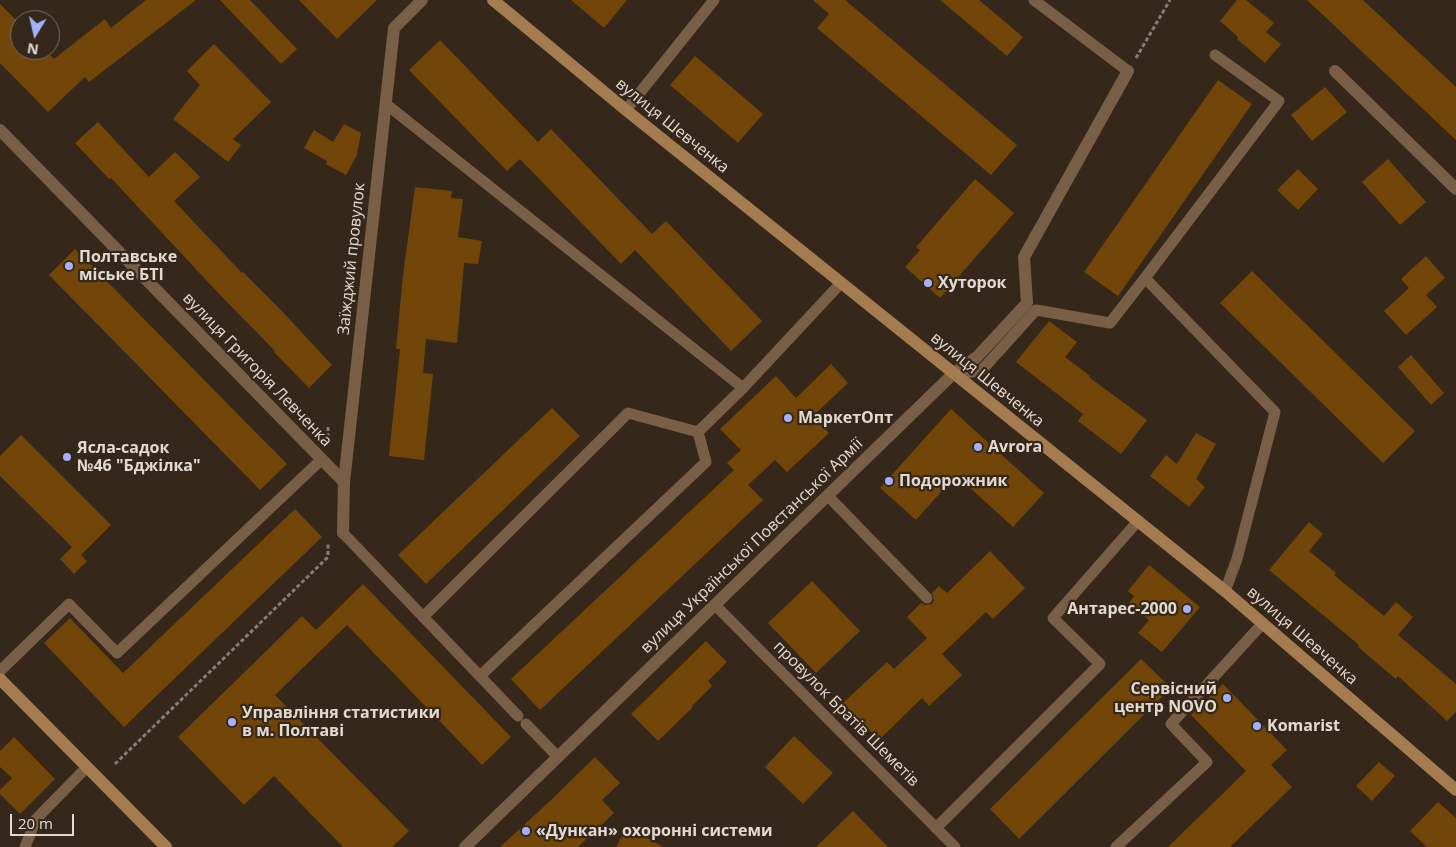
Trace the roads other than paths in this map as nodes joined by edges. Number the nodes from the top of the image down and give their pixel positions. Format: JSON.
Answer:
{"nodes":[{"id":1,"x":422,"y":0,"type":"edge"},
{"id":2,"x":493,"y":0,"type":"edge"},
{"id":3,"x":714,"y":0,"type":"edge"},
{"id":4,"x":1034,"y":0,"type":"edge"},
{"id":5,"x":1215,"y":55,"type":"dead end"},
{"id":6,"x":1128,"y":71,"type":"joint"},
{"id":7,"x":1335,"y":71,"type":"dead end"},
{"id":8,"x":386,"y":104,"type":"junction"},
{"id":9,"x":626,"y":110,"type":"junction"},
{"id":10,"x":0,"y":130,"type":"edge"},
{"id":11,"x":1456,"y":189,"type":"edge"},
{"id":12,"x":1145,"y":278,"type":"junction"},
{"id":13,"x":841,"y":283,"type":"junction"},
{"id":14,"x":953,"y":374,"type":"junction"},
{"id":15,"x":743,"y":388,"type":"junction"},
{"id":16,"x":698,"y":432,"type":"junction"},
{"id":17,"x":322,"y":459,"type":"junction"},
{"id":18,"x":344,"y":482,"type":"junction"},
{"id":19,"x":828,"y":496,"type":"junction"},
{"id":20,"x":1138,"y":521,"type":"junction"},
{"id":21,"x":343,"y":534,"type":"joint"},
{"id":22,"x":1225,"y":591,"type":"junction"},
{"id":23,"x":927,"y":598,"type":"dead end"},
{"id":24,"x":715,"y":605,"type":"junction"},
{"id":25,"x":423,"y":617,"type":"junction"},
{"id":26,"x":1263,"y":624,"type":"junction"},
{"id":27,"x":0,"y":670,"type":"edge"},
{"id":28,"x":480,"y":676,"type":"junction"},
{"id":29,"x":0,"y":679,"type":"edge"},
{"id":30,"x":558,"y":757,"type":"junction"},
{"id":31,"x":87,"y":767,"type":"junction"},
{"id":32,"x":1456,"y":790,"type":"edge"},
{"id":33,"x":936,"y":828,"type":"junction"},
{"id":34,"x":26,"y":847,"type":"edge"},
{"id":35,"x":166,"y":847,"type":"edge"},
{"id":36,"x":465,"y":847,"type":"edge"},
{"id":37,"x":955,"y":847,"type":"edge"},
{"id":38,"x":1116,"y":847,"type":"edge"}],
"edges":[{"from":1,"to":8,"type":"street","name":"Заїжджий провулок"},
{"from":2,"to":9,"type":"street","name":"вулиця Шевченка"},
{"from":3,"to":9,"type":"lane"},
{"from":4,"to":6,"type":"lane"},
{"from":5,"to":12,"type":"lane"},
{"from":6,"to":14,"type":"street","name":"вулиця Української Повстанської Армії"},
{"from":7,"to":11,"type":"street"},
{"from":8,"to":15,"type":"lane"},
{"from":8,"to":18,"type":"street","name":"Заїжджий провулок"},
{"from":9,"to":13,"type":"street","name":"вулиця Шевченка"},
{"from":10,"to":17,"type":"street","name":"вулиця Григорія Левченка"},
{"from":12,"to":14,"type":"lane"},
{"from":12,"to":22,"type":"lane"},
{"from":13,"to":14,"type":"street","name":"вулиця Шевченка"},
{"from":13,"to":15,"type":"lane"},
{"from":14,"to":19,"type":"street","name":"вулиця Української Повстанської Армії"},
{"from":14,"to":20,"type":"street","name":"вулиця Шевченка"},
{"from":15,"to":16,"type":"lane"},
{"from":16,"to":25,"type":"lane"},
{"from":16,"to":28,"type":"lane"},
{"from":17,"to":18,"type":"street","name":"вулиця Григорія Левченка"},
{"from":17,"to":27,"type":"lane"},
{"from":18,"to":21,"type":"street","name":"Заїжджий провулок"},
{"from":19,"to":23,"type":"lane"},
{"from":19,"to":24,"type":"street","name":"вулиця Української Повстанської Армії"},
{"from":20,"to":22,"type":"street","name":"вулиця Шевченка"},
{"from":20,"to":33,"type":"lane"},
{"from":21,"to":25,"type":"lane"},
{"from":22,"to":26,"type":"street","name":"вулиця Шевченка"},
{"from":24,"to":30,"type":"street","name":"вулиця Української Повстанської Армії"},
{"from":24,"to":33,"type":"lane","name":"провулок Братів Шеметів"},
{"from":25,"to":28,"type":"lane"},
{"from":26,"to":32,"type":"street","name":"вулиця Шевченка"},
{"from":26,"to":38,"type":"lane"},
{"from":28,"to":30,"type":"lane"},
{"from":29,"to":31,"type":"street"},
{"from":30,"to":36,"type":"street","name":"вулиця Української Повстанської Армії"},
{"from":31,"to":34,"type":"lane"},
{"from":31,"to":35,"type":"street"},
{"from":33,"to":37,"type":"lane","name":"провулок Братів Шеметів"}]}
